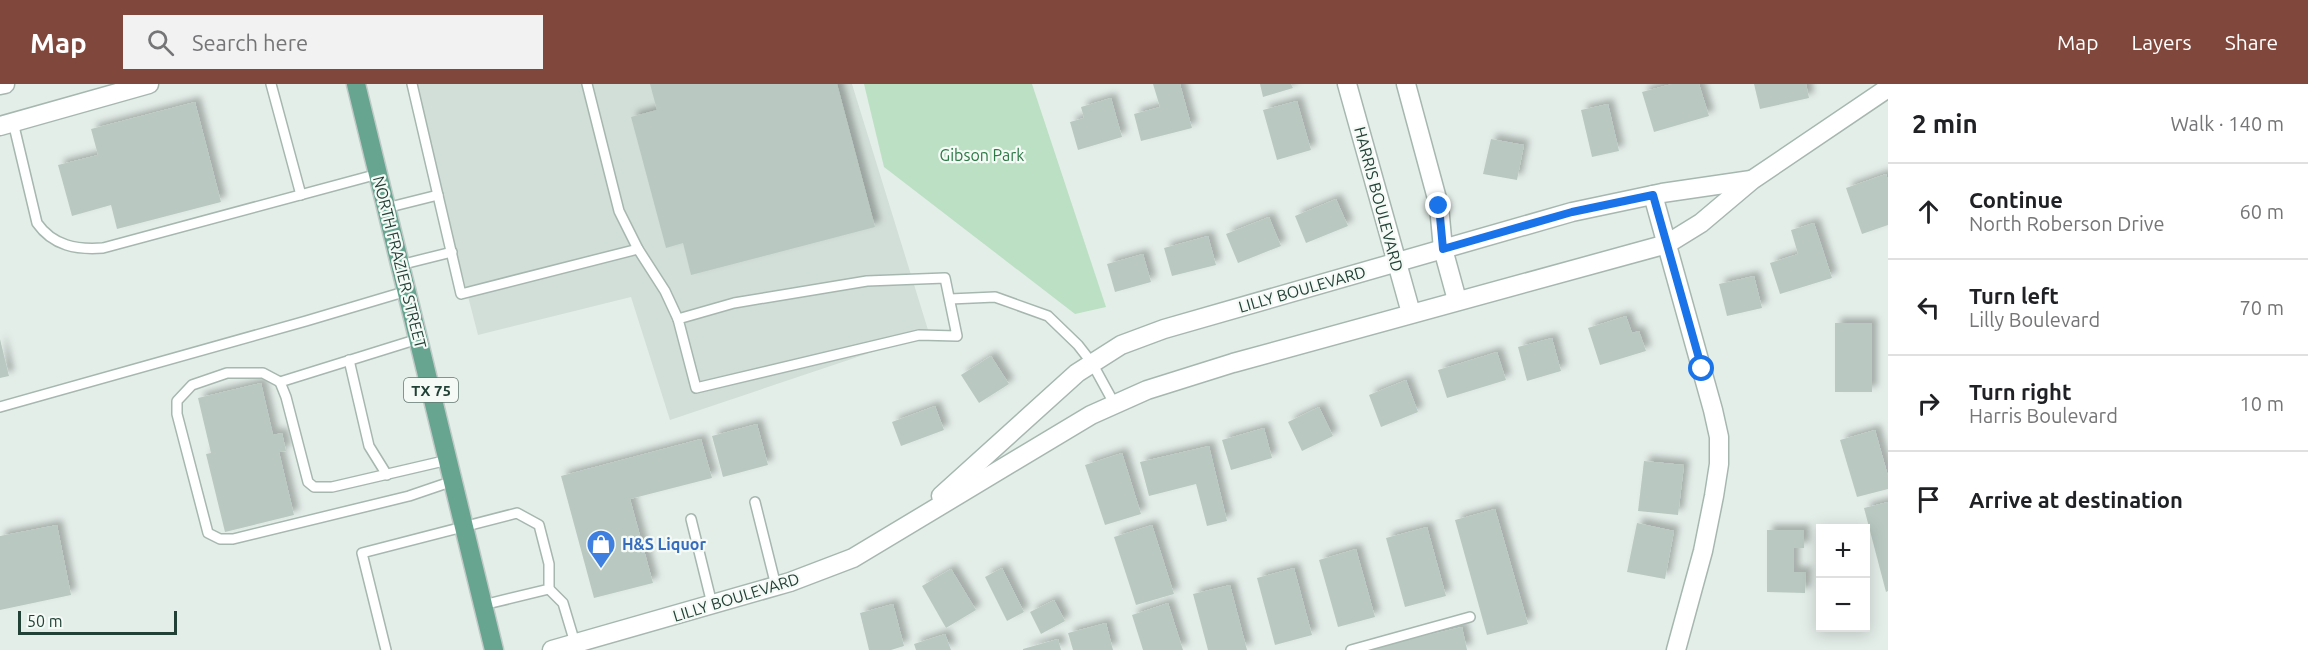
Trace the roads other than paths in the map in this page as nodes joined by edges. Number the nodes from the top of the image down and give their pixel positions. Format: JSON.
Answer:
{"nodes":[{"id":1,"x":5,"y":84,"type":"edge"},
{"id":2,"x":149,"y":84,"type":"edge"},
{"id":3,"x":271,"y":84,"type":"edge"},
{"id":4,"x":356,"y":84,"type":"edge"},
{"id":5,"x":412,"y":84,"type":"edge"},
{"id":6,"x":587,"y":84,"type":"edge"},
{"id":7,"x":1347,"y":84,"type":"edge"},
{"id":8,"x":1406,"y":84,"type":"edge"},
{"id":9,"x":0,"y":86,"type":"edge"},
{"id":10,"x":1885,"y":87,"type":"edge"},
{"id":11,"x":7,"y":124,"type":"edge"},
{"id":12,"x":378,"y":174,"type":"junction"},
{"id":13,"x":1752,"y":180,"type":"junction"},
{"id":14,"x":301,"y":195,"type":"junction"},
{"id":15,"x":438,"y":195,"type":"junction"},
{"id":16,"x":1653,"y":195,"type":"junction"},
{"id":17,"x":386,"y":207,"type":"junction"},
{"id":18,"x":1667,"y":244,"type":"junction"},
{"id":19,"x":638,"y":249,"type":"junction"},
{"id":20,"x":1443,"y":249,"type":"junction"},
{"id":21,"x":452,"y":252,"type":"junction"},
{"id":22,"x":1397,"y":262,"type":"junction"},
{"id":23,"x":400,"y":265,"type":"junction"},
{"id":24,"x":407,"y":291,"type":"junction"},
{"id":25,"x":950,"y":299,"type":"junction"},
{"id":26,"x":1457,"y":300,"type":"junction"},
{"id":27,"x":1411,"y":313,"type":"junction"},
{"id":28,"x":678,"y":319,"type":"junction"},
{"id":29,"x":418,"y":339,"type":"junction"},
{"id":30,"x":349,"y":360,"type":"junction"},
{"id":31,"x":1092,"y":363,"type":"junction"},
{"id":32,"x":280,"y":382,"type":"junction"},
{"id":33,"x":1115,"y":405,"type":"junction"},
{"id":34,"x":0,"y":407,"type":"edge"},
{"id":35,"x":448,"y":460,"type":"junction"},
{"id":36,"x":387,"y":475,"type":"junction"},
{"id":37,"x":453,"y":480,"type":"junction"},
{"id":38,"x":755,"y":502,"type":"dead end"},
{"id":39,"x":691,"y":519,"type":"dead end"},
{"id":40,"x":913,"y":523,"type":"junction"},
{"id":41,"x":464,"y":527,"type":"junction"},
{"id":42,"x":776,"y":586,"type":"junction"},
{"id":43,"x":549,"y":589,"type":"junction"},
{"id":44,"x":712,"y":604,"type":"junction"},
{"id":45,"x":483,"y":605,"type":"junction"},
{"id":46,"x":1470,"y":617,"type":"dead end"},
{"id":47,"x":575,"y":643,"type":"junction"},
{"id":48,"x":491,"y":648,"type":"edge"},
{"id":49,"x":386,"y":650,"type":"edge"},
{"id":50,"x":552,"y":650,"type":"edge"},
{"id":51,"x":1351,"y":650,"type":"edge"},
{"id":52,"x":1676,"y":650,"type":"edge"}],
"edges":[{"from":1,"to":9,"type":"street"},
{"from":2,"to":11,"type":"street"},
{"from":3,"to":14,"type":"lane"},
{"from":4,"to":12,"type":"main road","name":"NORTH FRAZIER STREET","number":"TX 75"},
{"from":5,"to":15,"type":"lane"},
{"from":6,"to":19,"type":"lane"},
{"from":7,"to":22,"type":"street","name":"HARRIS BOULEVARD"},
{"from":8,"to":20,"type":"street"},
{"from":10,"to":13,"type":"street","name":"LILLY BOULEVARD"},
{"from":11,"to":14,"type":"lane"},
{"from":12,"to":14,"type":"lane"},
{"from":12,"to":17,"type":"main road","name":"NORTH FRAZIER STREET","number":"TX 75"},
{"from":13,"to":16,"type":"street","name":"LILLY BOULEVARD"},
{"from":13,"to":18,"type":"street","name":"LILLY BOULEVARD"},
{"from":15,"to":17,"type":"lane"},
{"from":15,"to":21,"type":"lane"},
{"from":16,"to":18,"type":"street"},
{"from":16,"to":20,"type":"street","name":"LILLY BOULEVARD"},
{"from":17,"to":23,"type":"main road","name":"NORTH FRAZIER STREET","number":"TX 75"},
{"from":18,"to":26,"type":"street","name":"LILLY BOULEVARD"},
{"from":18,"to":52,"type":"street"},
{"from":19,"to":21,"type":"lane"},
{"from":19,"to":28,"type":"lane"},
{"from":20,"to":22,"type":"street","name":"LILLY BOULEVARD"},
{"from":20,"to":26,"type":"street"},
{"from":21,"to":23,"type":"lane"},
{"from":22,"to":27,"type":"street","name":"HARRIS BOULEVARD"},
{"from":22,"to":31,"type":"street","name":"LILLY BOULEVARD"},
{"from":23,"to":24,"type":"main road","name":"NORTH FRAZIER STREET","number":"TX 75"},
{"from":24,"to":29,"type":"main road","name":"NORTH FRAZIER STREET","number":"TX 75"},
{"from":24,"to":34,"type":"lane"},
{"from":25,"to":28,"type":"lane"},
{"from":25,"to":28,"type":"lane"},
{"from":25,"to":31,"type":"lane"},
{"from":26,"to":27,"type":"street","name":"LILLY BOULEVARD"},
{"from":27,"to":33,"type":"street","name":"LILLY BOULEVARD"},
{"from":29,"to":30,"type":"lane"},
{"from":29,"to":35,"type":"main road","name":"NORTH FRAZIER STREET","number":"TX 75"},
{"from":30,"to":32,"type":"lane"},
{"from":30,"to":36,"type":"lane"},
{"from":31,"to":33,"type":"lane"},
{"from":31,"to":40,"type":"street","name":"LILLY BOULEVARD"},
{"from":32,"to":36,"type":"lane"},
{"from":32,"to":37,"type":"lane"},
{"from":33,"to":40,"type":"street","name":"LILLY BOULEVARD"},
{"from":35,"to":36,"type":"lane"},
{"from":35,"to":37,"type":"main road","name":"NORTH FRAZIER STREET","number":"TX 75"},
{"from":37,"to":41,"type":"main road","name":"NORTH FRAZIER STREET","number":"TX 75"},
{"from":38,"to":42,"type":"lane"},
{"from":39,"to":44,"type":"lane"},
{"from":40,"to":42,"type":"street","name":"LILLY BOULEVARD"},
{"from":41,"to":43,"type":"lane"},
{"from":41,"to":45,"type":"main road","name":"NORTH FRAZIER STREET","number":"TX 75"},
{"from":41,"to":49,"type":"lane"},
{"from":42,"to":44,"type":"street","name":"LILLY BOULEVARD"},
{"from":43,"to":45,"type":"lane"},
{"from":43,"to":47,"type":"lane"},
{"from":44,"to":47,"type":"street","name":"LILLY BOULEVARD"},
{"from":45,"to":48,"type":"main road","name":"NORTH FRAZIER STREET","number":"TX 75"},
{"from":46,"to":51,"type":"lane"},
{"from":47,"to":50,"type":"street","name":"LILLY BOULEVARD"}]}
